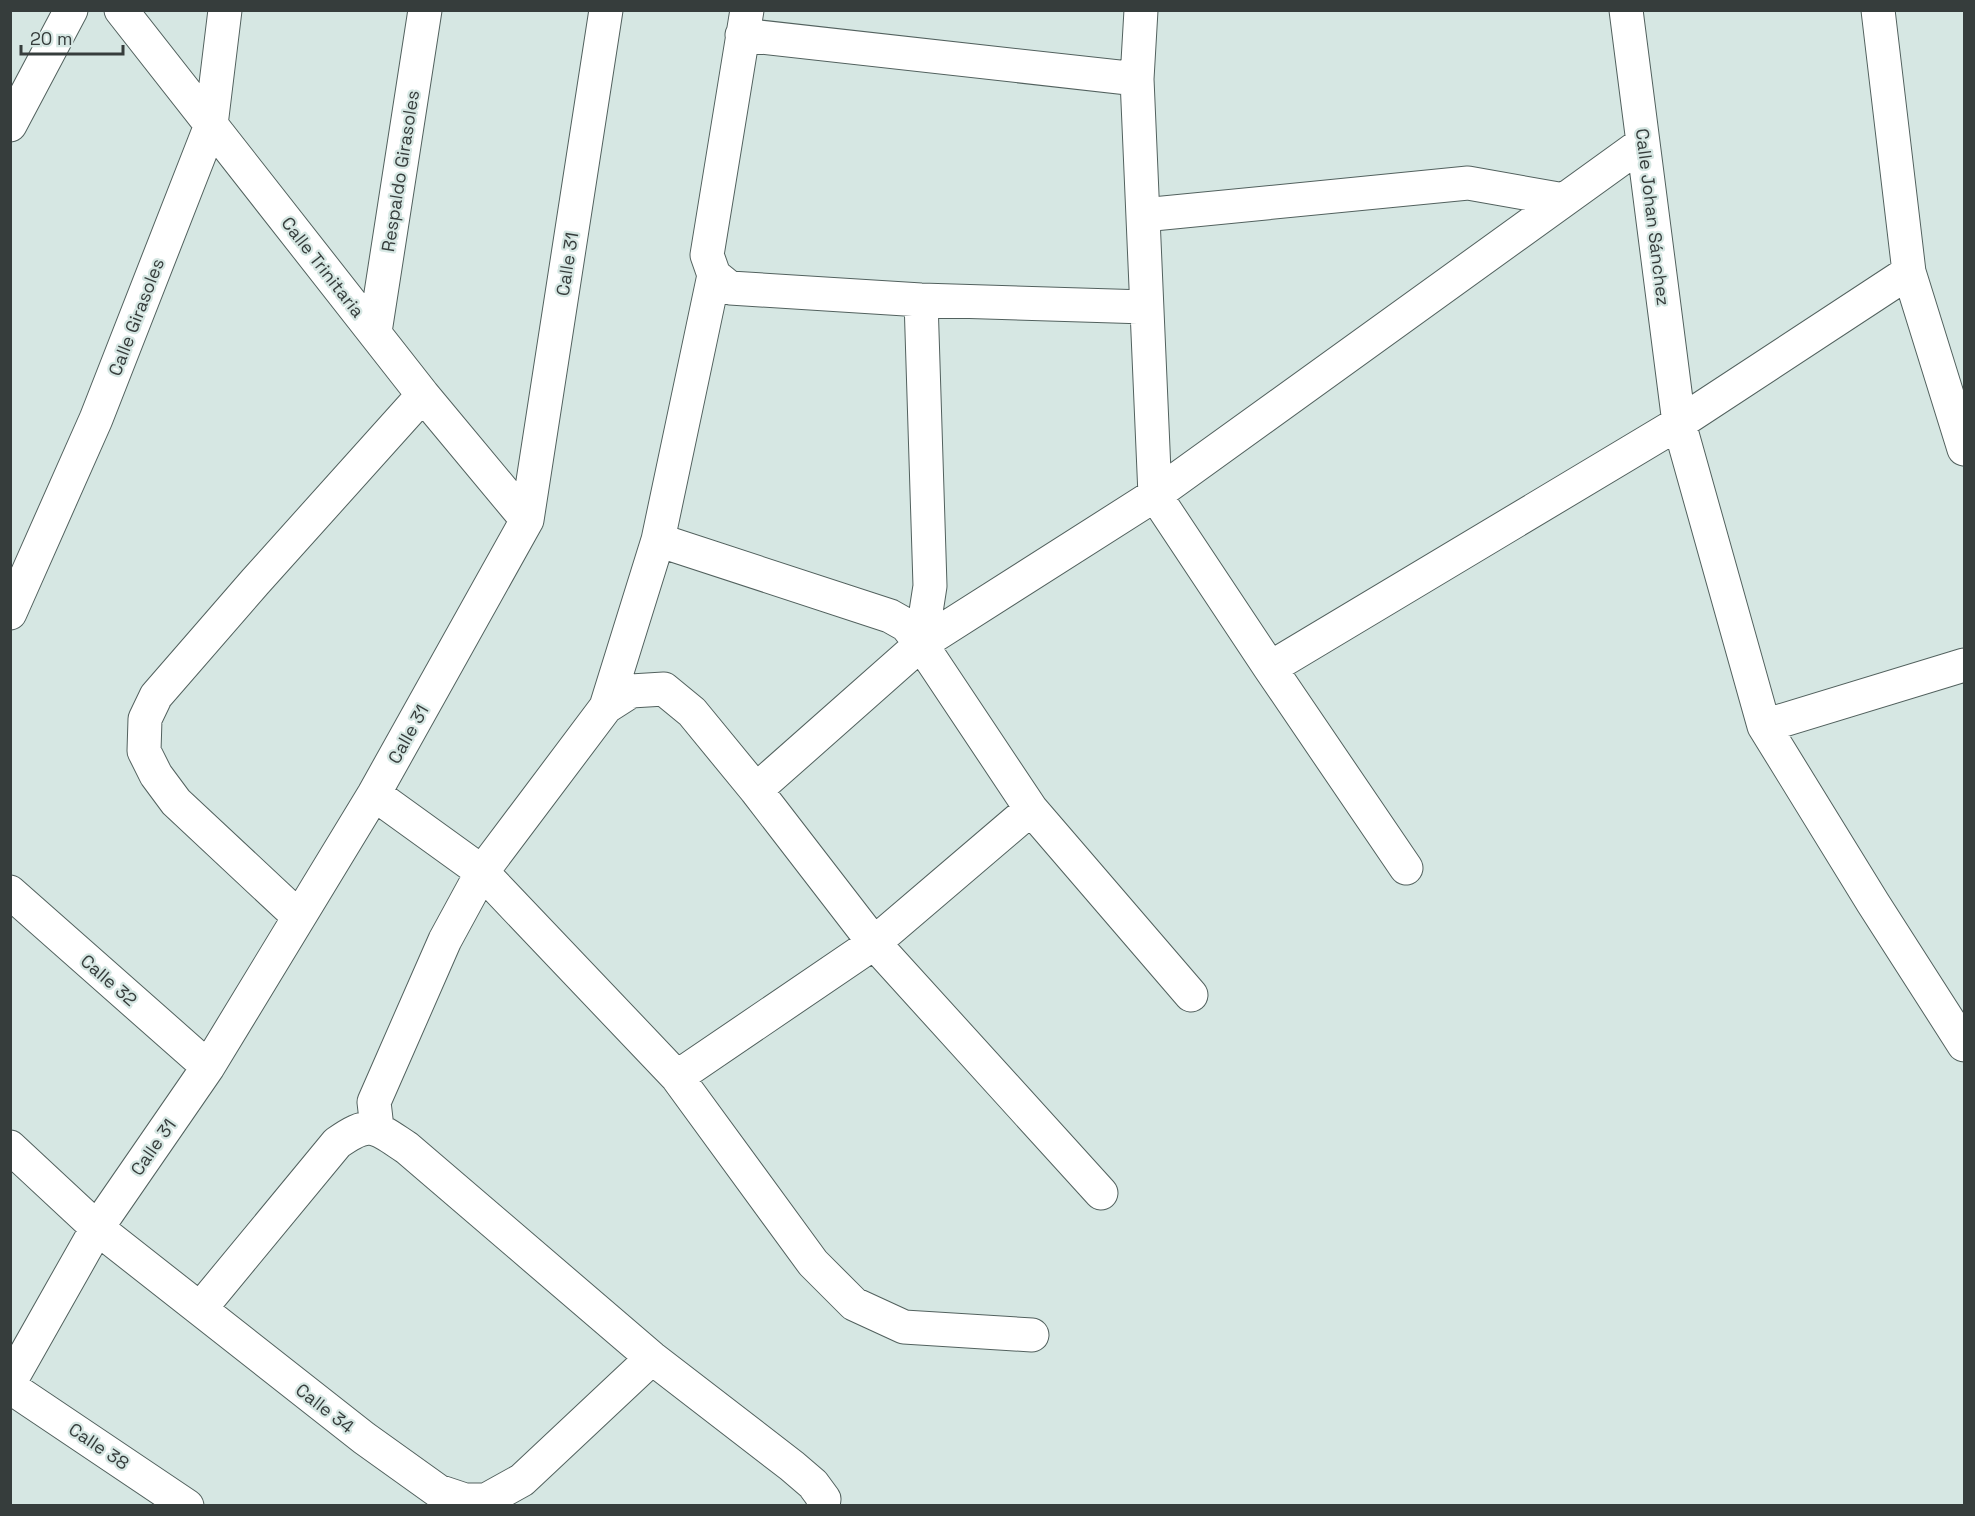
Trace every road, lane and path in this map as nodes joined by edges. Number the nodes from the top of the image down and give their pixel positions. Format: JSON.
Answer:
{"nodes":[{"id":1,"x":71,"y":10,"type":"edge"},
{"id":2,"x":121,"y":10,"type":"edge"},
{"id":3,"x":225,"y":10,"type":"edge"},
{"id":4,"x":425,"y":10,"type":"edge"},
{"id":5,"x":606,"y":10,"type":"edge"},
{"id":6,"x":1141,"y":10,"type":"edge"},
{"id":7,"x":1626,"y":10,"type":"edge"},
{"id":8,"x":1878,"y":10,"type":"edge"},
{"id":9,"x":744,"y":23,"type":"edge"},
{"id":10,"x":1137,"y":79,"type":"junction"},
{"id":11,"x":10,"y":125,"type":"edge"},
{"id":12,"x":211,"y":125,"type":"junction"},
{"id":13,"x":1643,"y":143,"type":"junction"},
{"id":14,"x":1564,"y":200,"type":"junction"},
{"id":15,"x":1143,"y":215,"type":"junction"},
{"id":16,"x":1909,"y":272,"type":"junction"},
{"id":17,"x":714,"y":275,"type":"junction"},
{"id":18,"x":921,"y":300,"type":"junction"},
{"id":19,"x":1146,"y":307,"type":"junction"},
{"id":20,"x":375,"y":332,"type":"junction"},
{"id":21,"x":423,"y":395,"type":"junction"},
{"id":22,"x":1679,"y":423,"type":"junction"},
{"id":23,"x":1965,"y":449,"type":"edge"},
{"id":24,"x":1155,"y":495,"type":"junction"},
{"id":25,"x":527,"y":520,"type":"junction"},
{"id":26,"x":658,"y":540,"type":"junction"},
{"id":27,"x":10,"y":613,"type":"edge"},
{"id":28,"x":921,"y":644,"type":"junction"},
{"id":29,"x":1965,"y":665,"type":"edge"},
{"id":30,"x":1270,"y":668,"type":"junction"},
{"id":31,"x":606,"y":707,"type":"junction"},
{"id":32,"x":1764,"y":726,"type":"junction"},
{"id":33,"x":756,"y":790,"type":"junction"},
{"id":34,"x":374,"y":794,"type":"junction"},
{"id":35,"x":1031,"y":809,"type":"junction"},
{"id":36,"x":1406,"y":868,"type":"dead end"},
{"id":37,"x":482,"y":872,"type":"junction"},
{"id":38,"x":10,"y":892,"type":"edge"},
{"id":39,"x":299,"y":917,"type":"junction"},
{"id":40,"x":874,"y":943,"type":"junction"},
{"id":41,"x":1191,"y":996,"type":"dead end"},
{"id":42,"x":1965,"y":1045,"type":"edge"},
{"id":43,"x":208,"y":1067,"type":"junction"},
{"id":44,"x":677,"y":1077,"type":"junction"},
{"id":45,"x":377,"y":1128,"type":"junction"},
{"id":46,"x":10,"y":1147,"type":"edge"},
{"id":47,"x":1101,"y":1193,"type":"dead end"},
{"id":48,"x":97,"y":1228,"type":"junction"},
{"id":49,"x":200,"y":1309,"type":"junction"},
{"id":50,"x":1032,"y":1335,"type":"dead end"},
{"id":51,"x":652,"y":1358,"type":"junction"},
{"id":52,"x":10,"y":1382,"type":"edge"},
{"id":53,"x":10,"y":1387,"type":"edge"},
{"id":54,"x":187,"y":1506,"type":"edge"},
{"id":55,"x":823,"y":1506,"type":"edge"}],
"edges":[{"from":1,"to":11,"type":"street"},
{"from":2,"to":12,"type":"street","name":"Calle Trinitaria"},
{"from":3,"to":12,"type":"street","name":"Calle Girasoles"},
{"from":4,"to":20,"type":"street","name":"Respaldo Girasoles"},
{"from":5,"to":25,"type":"street","name":"Calle 31"},
{"from":6,"to":10,"type":"street"},
{"from":7,"to":13,"type":"street","name":"Calle Johan Sánchez"},
{"from":8,"to":16,"type":"street"},
{"from":9,"to":10,"type":"street"},
{"from":9,"to":17,"type":"street"},
{"from":10,"to":15,"type":"street"},
{"from":12,"to":20,"type":"street","name":"Calle Trinitaria"},
{"from":12,"to":27,"type":"street","name":"Calle Girasoles"},
{"from":13,"to":14,"type":"street"},
{"from":13,"to":22,"type":"street","name":"Calle Johan Sánchez"},
{"from":14,"to":15,"type":"street"},
{"from":14,"to":24,"type":"street"},
{"from":15,"to":19,"type":"street"},
{"from":16,"to":22,"type":"street"},
{"from":16,"to":23,"type":"street"},
{"from":17,"to":18,"type":"street"},
{"from":17,"to":26,"type":"street"},
{"from":18,"to":19,"type":"street"},
{"from":18,"to":28,"type":"street"},
{"from":19,"to":24,"type":"street"},
{"from":20,"to":21,"type":"street","name":"Calle Trinitaria"},
{"from":21,"to":25,"type":"street","name":"Calle Trinitaria"},
{"from":21,"to":39,"type":"street"},
{"from":22,"to":30,"type":"street"},
{"from":22,"to":32,"type":"street","name":"Calle Johan Sánchez"},
{"from":24,"to":28,"type":"street"},
{"from":24,"to":30,"type":"street"},
{"from":25,"to":34,"type":"street","name":"Calle 31"},
{"from":26,"to":28,"type":"street"},
{"from":26,"to":31,"type":"street"},
{"from":28,"to":33,"type":"street"},
{"from":28,"to":35,"type":"street"},
{"from":29,"to":32,"type":"street"},
{"from":30,"to":36,"type":"street"},
{"from":31,"to":33,"type":"street"},
{"from":31,"to":37,"type":"street"},
{"from":32,"to":42,"type":"street","name":"Calle Johan Sánchez"},
{"from":33,"to":40,"type":"street"},
{"from":34,"to":37,"type":"street"},
{"from":34,"to":39,"type":"street","name":"Calle 31"},
{"from":35,"to":40,"type":"street"},
{"from":35,"to":41,"type":"street"},
{"from":37,"to":44,"type":"street"},
{"from":37,"to":45,"type":"street"},
{"from":38,"to":43,"type":"street","name":"Calle 32"},
{"from":39,"to":43,"type":"street","name":"Calle 31"},
{"from":40,"to":44,"type":"street"},
{"from":40,"to":47,"type":"street"},
{"from":43,"to":48,"type":"street","name":"Calle 31"},
{"from":44,"to":50,"type":"street"},
{"from":45,"to":49,"type":"street"},
{"from":45,"to":51,"type":"street"},
{"from":46,"to":48,"type":"street","name":"Calle 34"},
{"from":48,"to":49,"type":"street","name":"Calle 34"},
{"from":48,"to":52,"type":"street","name":"Calle 31"},
{"from":49,"to":51,"type":"street","name":"Calle 34"},
{"from":51,"to":55,"type":"street"},
{"from":53,"to":54,"type":"street","name":"Calle 38"}]}
